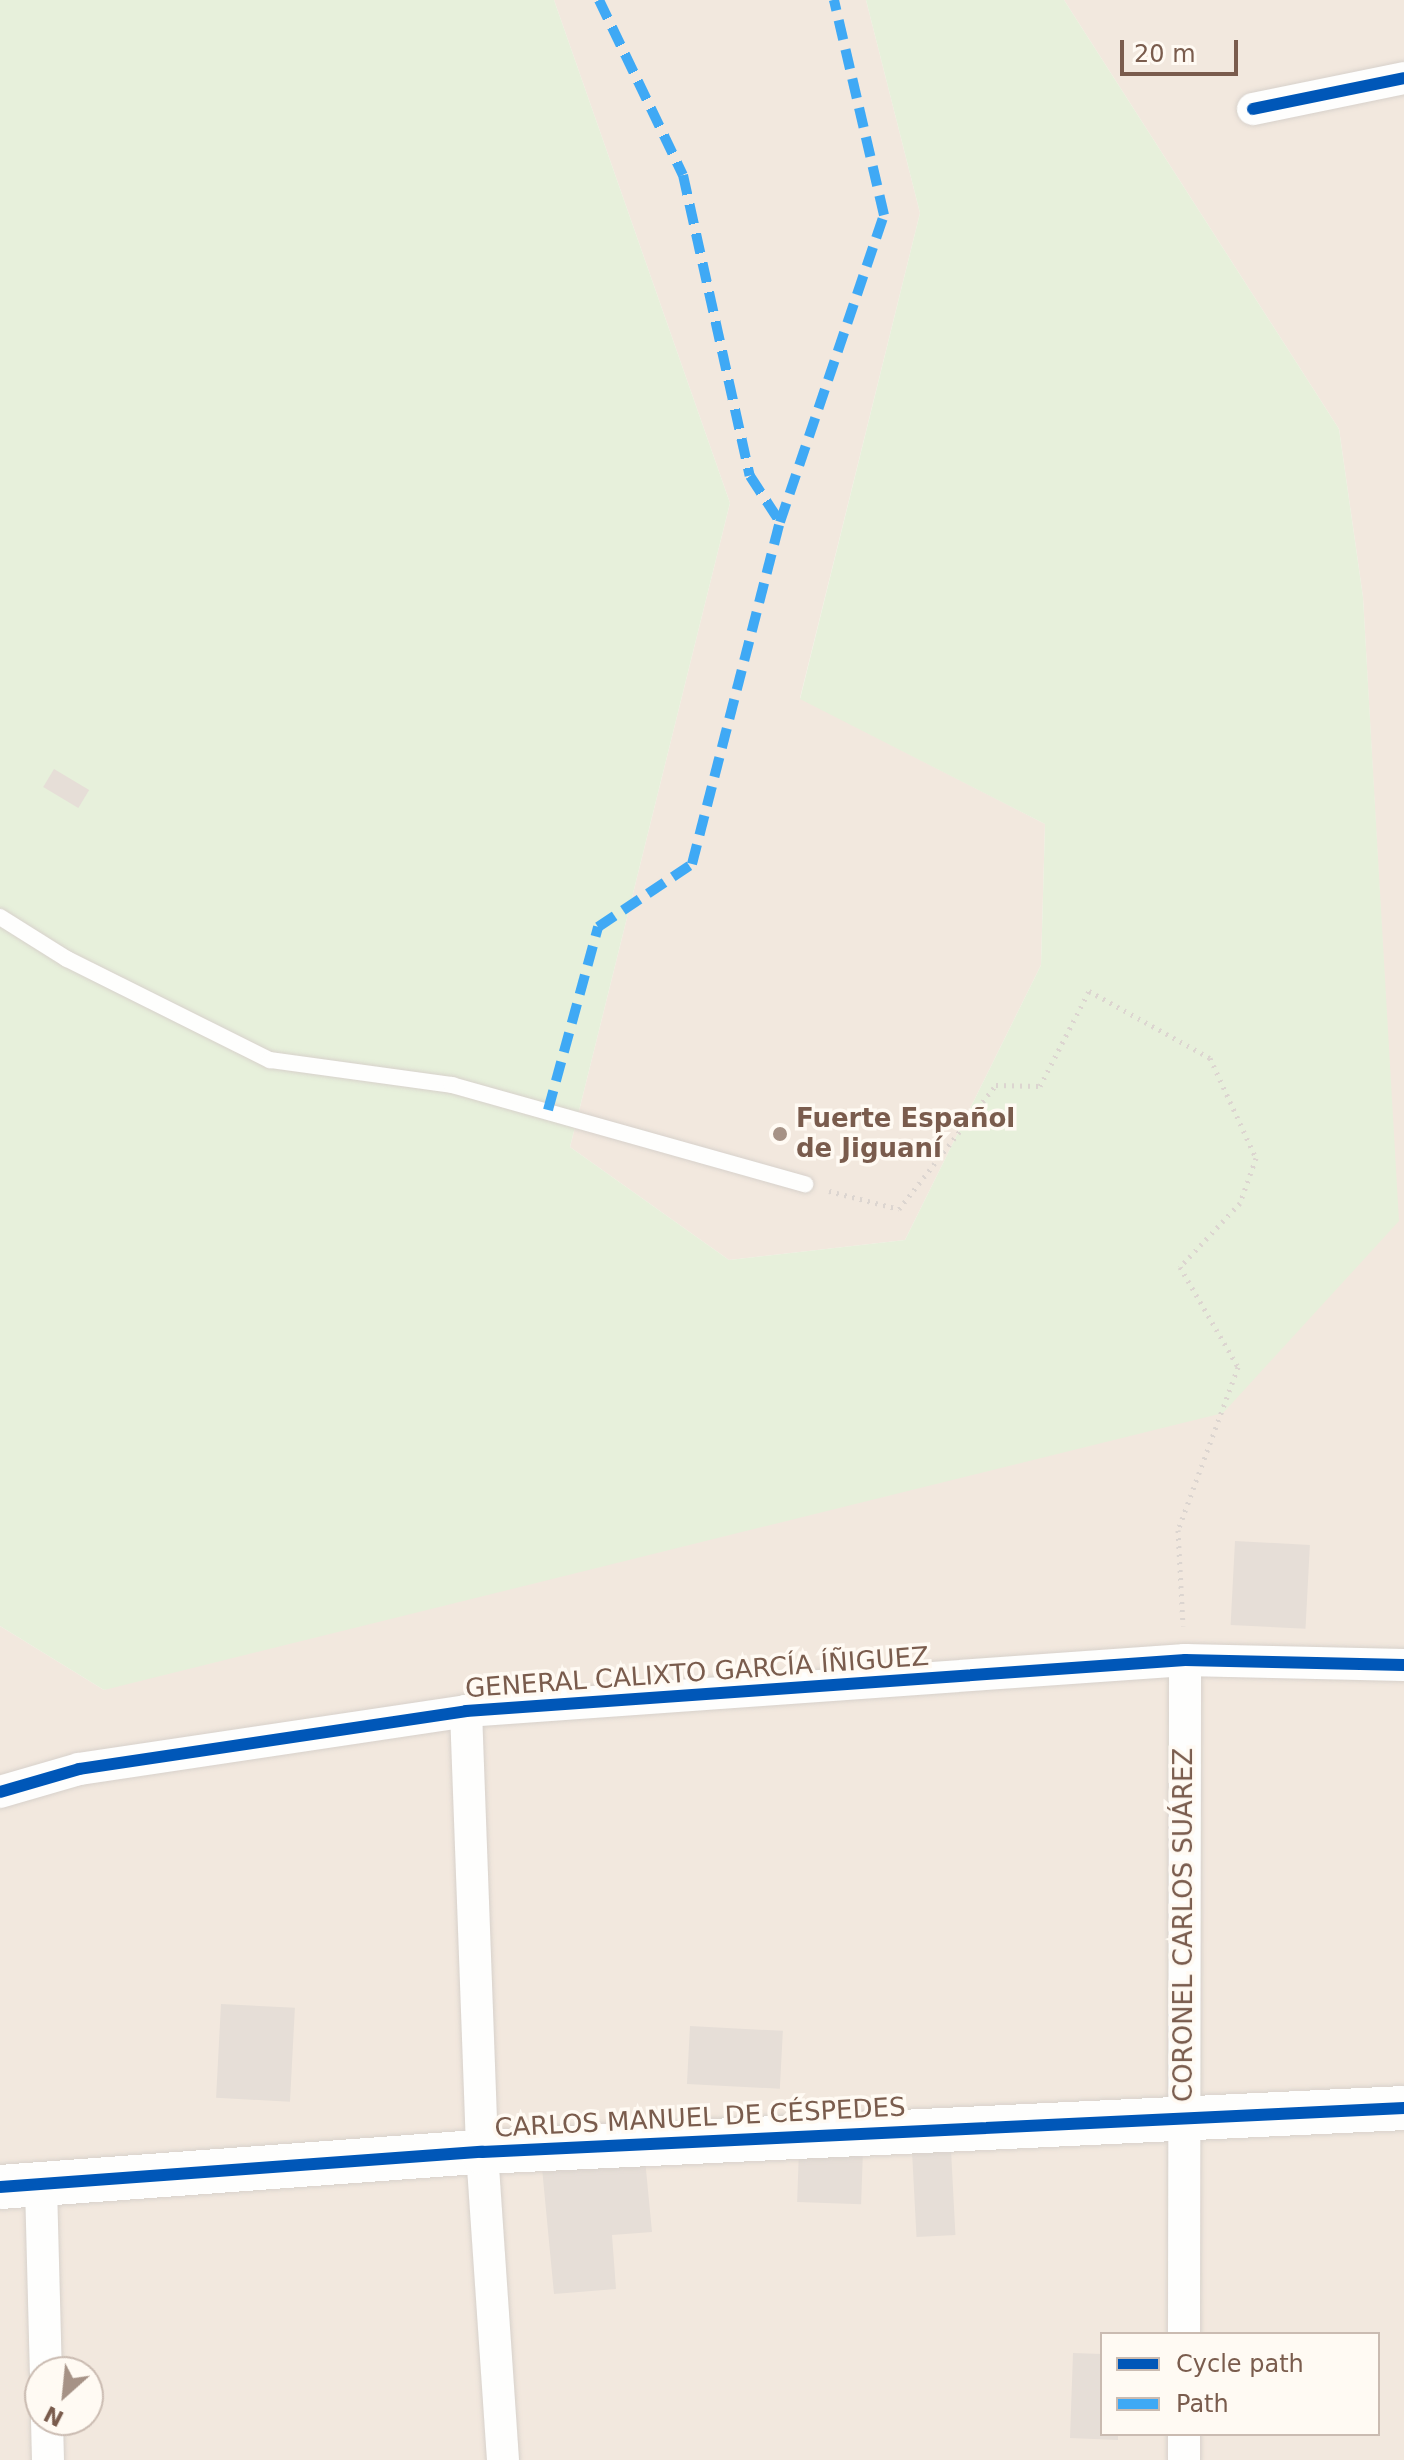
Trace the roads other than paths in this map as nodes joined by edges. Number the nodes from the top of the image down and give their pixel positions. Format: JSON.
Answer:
{"nodes":[{"id":1,"x":1404,"y":78,"type":"edge"},
{"id":2,"x":1253,"y":109,"type":"dead end"},
{"id":3,"x":0,"y":917,"type":"edge"},
{"id":4,"x":805,"y":1184,"type":"road end"},
{"id":5,"x":1185,"y":1660,"type":"junction"},
{"id":6,"x":1404,"y":1665,"type":"edge"},
{"id":7,"x":466,"y":1711,"type":"junction"},
{"id":8,"x":0,"y":1792,"type":"edge"},
{"id":9,"x":1404,"y":2108,"type":"edge"},
{"id":10,"x":1184,"y":2113,"type":"junction"},
{"id":11,"x":482,"y":2152,"type":"junction"},
{"id":12,"x":20,"y":2186,"type":"edge"},
{"id":13,"x":1184,"y":2332,"type":"edge"},
{"id":14,"x":44,"y":2356,"type":"edge"},
{"id":15,"x":47,"y":2436,"type":"edge"},
{"id":16,"x":1184,"y":2436,"type":"edge"},
{"id":17,"x":48,"y":2460,"type":"edge"},
{"id":18,"x":503,"y":2460,"type":"edge"},
{"id":19,"x":1184,"y":2460,"type":"edge"}],
"edges":[{"from":1,"to":2,"type":"street"},
{"from":3,"to":4,"type":"lane"},
{"from":5,"to":6,"type":"street","name":"GENERAL CALIXTO GARCÍA ÍÑIGUEZ"},
{"from":5,"to":7,"type":"street","name":"GENERAL CALIXTO GARCÍA ÍÑIGUEZ"},
{"from":5,"to":10,"type":"street","name":"CORONEL CARLOS SUÁREZ"},
{"from":7,"to":8,"type":"street","name":"GENERAL CALIXTO GARCÍA ÍÑIGUEZ"},
{"from":7,"to":11,"type":"street"},
{"from":9,"to":10,"type":"street","name":"CARLOS MANUEL DE CÉSPEDES"},
{"from":10,"to":11,"type":"street","name":"CARLOS MANUEL DE CÉSPEDES"},
{"from":10,"to":13,"type":"street","name":"CORONEL CARLOS SUÁREZ"},
{"from":11,"to":12,"type":"street","name":"CARLOS MANUEL DE CÉSPEDES"},
{"from":11,"to":18,"type":"street"},
{"from":12,"to":14,"type":"street"},
{"from":15,"to":17,"type":"street"},
{"from":16,"to":19,"type":"street"}]}
